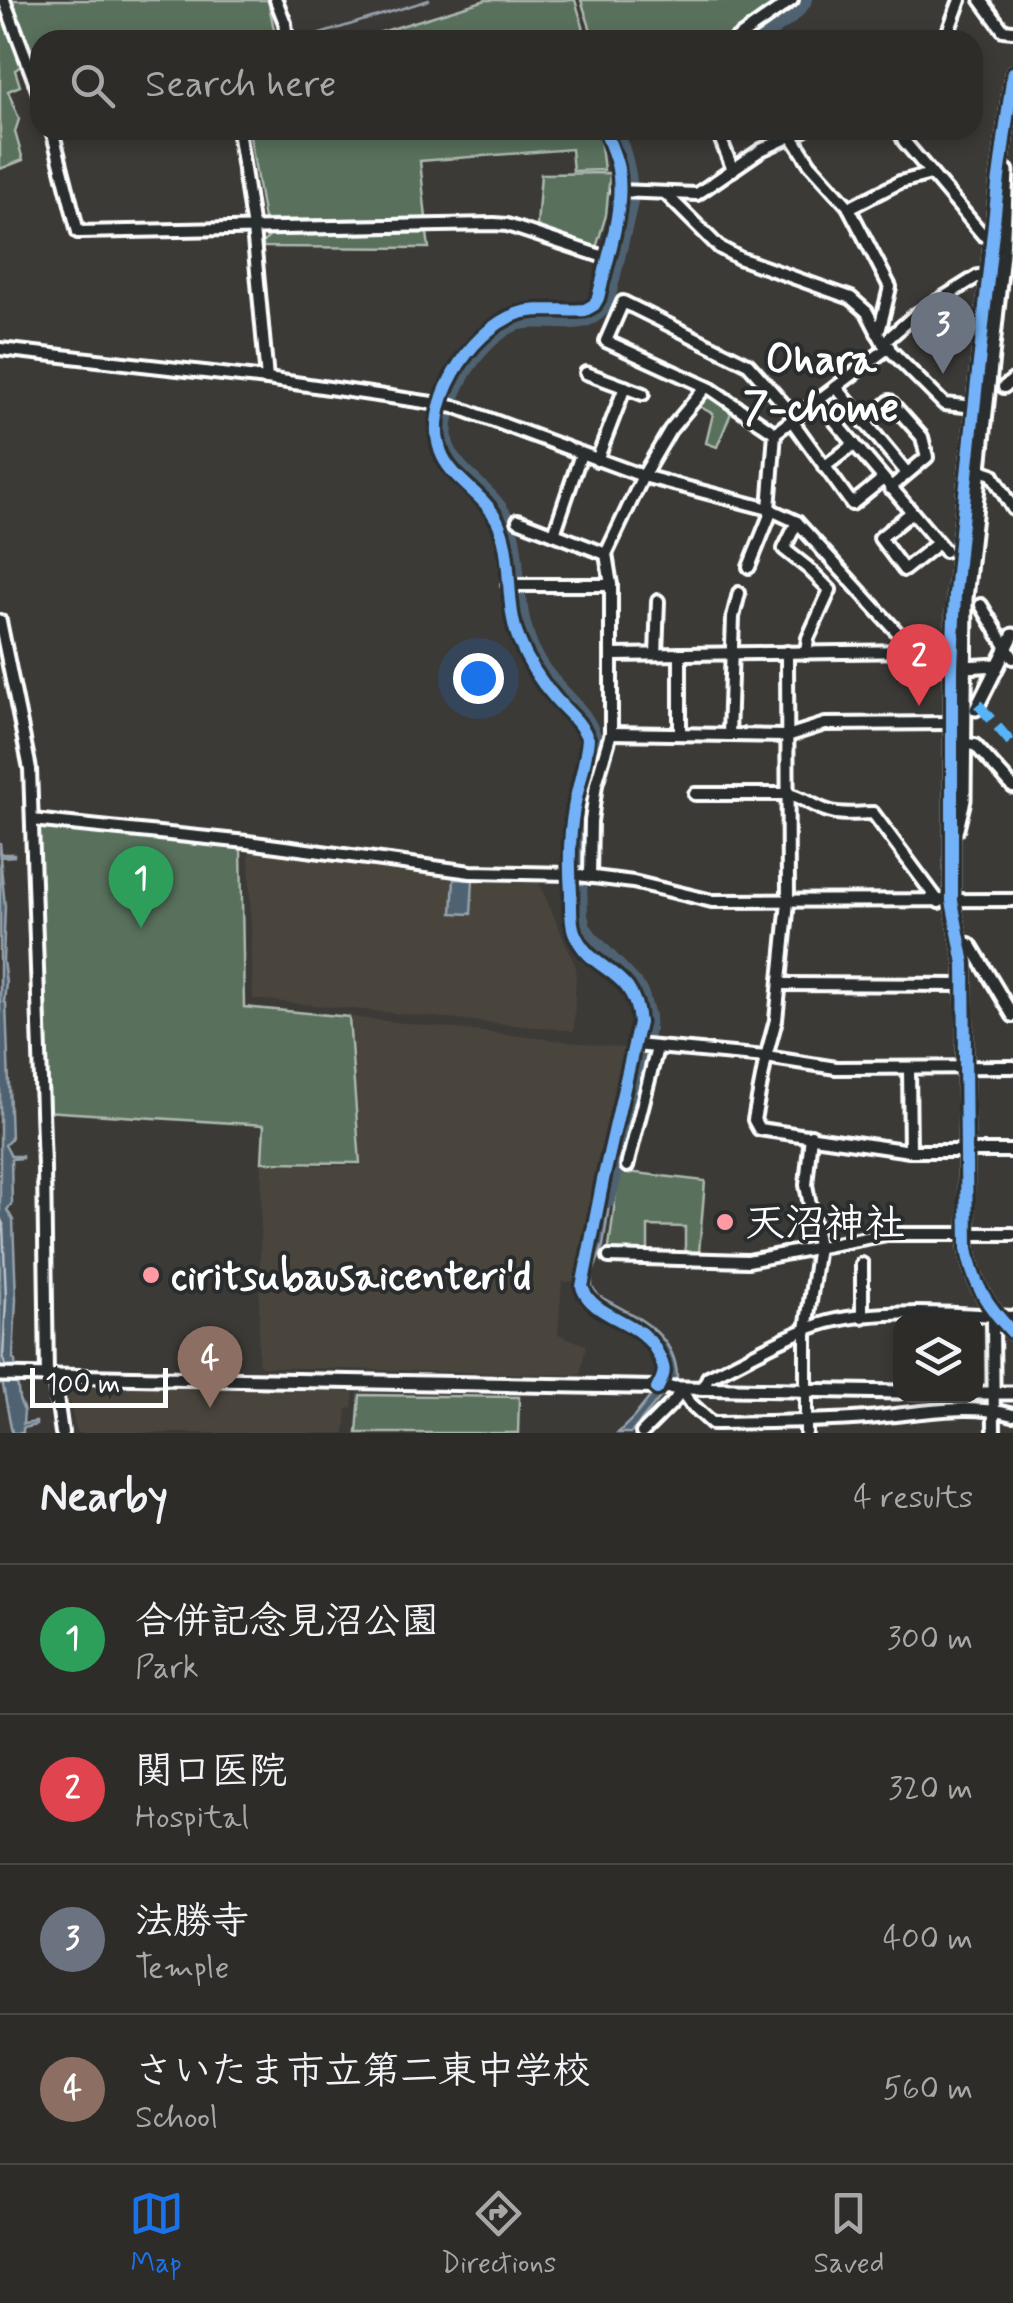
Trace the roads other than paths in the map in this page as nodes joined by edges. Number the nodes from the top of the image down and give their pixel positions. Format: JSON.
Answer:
{"nodes":[{"id":1,"x":4,"y":0,"type":"edge"},
{"id":2,"x":276,"y":0,"type":"edge"},
{"id":3,"x":792,"y":0,"type":"edge"},
{"id":4,"x":960,"y":0,"type":"edge"},
{"id":5,"x":981,"y":0,"type":"edge"},
{"id":6,"x":286,"y":30,"type":"edge"},
{"id":7,"x":749,"y":30,"type":"edge"},
{"id":8,"x":949,"y":30,"type":"edge"},
{"id":9,"x":1013,"y":32,"type":"edge"},
{"id":10,"x":30,"y":69,"type":"edge"},
{"id":11,"x":1013,"y":78,"type":"edge"},
{"id":12,"x":1010,"y":99,"type":"junction"},
{"id":13,"x":55,"y":140,"type":"edge"},
{"id":14,"x":240,"y":140,"type":"edge"},
{"id":15,"x":609,"y":140,"type":"edge"},
{"id":16,"x":721,"y":140,"type":"edge"},
{"id":17,"x":782,"y":140,"type":"edge"},
{"id":18,"x":803,"y":140,"type":"edge"},
{"id":19,"x":904,"y":140,"type":"edge"},
{"id":20,"x":733,"y":170,"type":"junction"},
{"id":21,"x":931,"y":174,"type":"junction"},
{"id":22,"x":618,"y":191,"type":"junction"},
{"id":23,"x":666,"y":194,"type":"junction"},
{"id":24,"x":849,"y":208,"type":"junction"},
{"id":25,"x":253,"y":229,"type":"junction"},
{"id":26,"x":993,"y":236,"type":"junction"},
{"id":27,"x":607,"y":258,"type":"junction"},
{"id":28,"x":1007,"y":273,"type":"edge"},
{"id":29,"x":988,"y":278,"type":"junction"},
{"id":30,"x":883,"y":341,"type":"junction"},
{"id":31,"x":0,"y":348,"type":"edge"},
{"id":32,"x":586,"y":373,"type":"dead end"},
{"id":33,"x":267,"y":379,"type":"junction"},
{"id":34,"x":706,"y":387,"type":"junction"},
{"id":35,"x":836,"y":387,"type":"junction"},
{"id":36,"x":625,"y":388,"type":"junction"},
{"id":37,"x":643,"y":394,"type":"dead end"},
{"id":38,"x":818,"y":400,"type":"junction"},
{"id":39,"x":439,"y":404,"type":"junction"},
{"id":40,"x":976,"y":407,"type":"junction"},
{"id":41,"x":794,"y":419,"type":"junction"},
{"id":42,"x":865,"y":423,"type":"junction"},
{"id":43,"x":775,"y":433,"type":"junction"},
{"id":44,"x":854,"y":444,"type":"junction"},
{"id":45,"x":581,"y":454,"type":"junction"},
{"id":46,"x":597,"y":460,"type":"junction"},
{"id":47,"x":824,"y":467,"type":"junction"},
{"id":48,"x":980,"y":470,"type":"junction"},
{"id":49,"x":906,"y":473,"type":"junction"},
{"id":50,"x":643,"y":476,"type":"junction"},
{"id":51,"x":1013,"y":476,"type":"edge"},
{"id":52,"x":886,"y":483,"type":"junction"},
{"id":53,"x":1000,"y":486,"type":"junction"},
{"id":54,"x":770,"y":509,"type":"junction"},
{"id":55,"x":1013,"y":509,"type":"edge"},
{"id":56,"x":912,"y":512,"type":"junction"},
{"id":57,"x":518,"y":520,"type":"dead end"},
{"id":58,"x":797,"y":522,"type":"junction"},
{"id":59,"x":554,"y":534,"type":"junction"},
{"id":60,"x":606,"y":554,"type":"junction"},
{"id":61,"x":748,"y":567,"type":"dead end"},
{"id":62,"x":508,"y":585,"type":"junction"},
{"id":63,"x":611,"y":585,"type":"junction"},
{"id":64,"x":739,"y":593,"type":"dead end"},
{"id":65,"x":658,"y":601,"type":"dead end"},
{"id":66,"x":981,"y":605,"type":"dead end"},
{"id":67,"x":0,"y":621,"type":"edge"},
{"id":68,"x":1013,"y":635,"type":"edge"},
{"id":69,"x":916,"y":651,"type":"junction"},
{"id":70,"x":787,"y":652,"type":"junction"},
{"id":71,"x":806,"y":652,"type":"junction"},
{"id":72,"x":732,"y":653,"type":"junction"},
{"id":73,"x":1010,"y":653,"type":"edge"},
{"id":74,"x":656,"y":654,"type":"junction"},
{"id":75,"x":680,"y":654,"type":"junction"},
{"id":76,"x":612,"y":655,"type":"junction"},
{"id":77,"x":998,"y":665,"type":"junction"},
{"id":78,"x":958,"y":667,"type":"junction"},
{"id":79,"x":976,"y":709,"type":"dead end"},
{"id":80,"x":952,"y":722,"type":"junction"},
{"id":81,"x":611,"y":733,"type":"junction"},
{"id":82,"x":680,"y":734,"type":"junction"},
{"id":83,"x":729,"y":735,"type":"junction"},
{"id":84,"x":787,"y":736,"type":"junction"},
{"id":85,"x":964,"y":744,"type":"junction"},
{"id":86,"x":1013,"y":787,"type":"edge"},
{"id":87,"x":695,"y":794,"type":"dead end"},
{"id":88,"x":788,"y":794,"type":"junction"},
{"id":89,"x":32,"y":820,"type":"junction"},
{"id":90,"x":953,"y":848,"type":"junction"},
{"id":91,"x":570,"y":874,"type":"junction"},
{"id":92,"x":590,"y":877,"type":"junction"},
{"id":93,"x":1013,"y":900,"type":"edge"},
{"id":94,"x":788,"y":902,"type":"junction"},
{"id":95,"x":946,"y":902,"type":"junction"},
{"id":96,"x":961,"y":943,"type":"junction"},
{"id":97,"x":780,"y":984,"type":"junction"},
{"id":98,"x":964,"y":985,"type":"junction"},
{"id":99,"x":1013,"y":1016,"type":"edge"},
{"id":100,"x":634,"y":1045,"type":"junction"},
{"id":101,"x":656,"y":1048,"type":"junction"},
{"id":102,"x":766,"y":1057,"type":"junction"},
{"id":103,"x":1013,"y":1067,"type":"edge"},
{"id":104,"x":910,"y":1068,"type":"junction"},
{"id":105,"x":965,"y":1068,"type":"junction"},
{"id":106,"x":811,"y":1135,"type":"junction"},
{"id":107,"x":966,"y":1150,"type":"junction"},
{"id":108,"x":910,"y":1151,"type":"junction"},
{"id":109,"x":1013,"y":1151,"type":"edge"},
{"id":110,"x":627,"y":1166,"type":"dead end"},
{"id":111,"x":966,"y":1234,"type":"junction"},
{"id":112,"x":1013,"y":1234,"type":"edge"},
{"id":113,"x":818,"y":1246,"type":"junction"},
{"id":114,"x":609,"y":1257,"type":"dead end"},
{"id":115,"x":862,"y":1264,"type":"dead end"},
{"id":116,"x":862,"y":1316,"type":"junction"},
{"id":117,"x":997,"y":1316,"type":"junction"},
{"id":118,"x":1013,"y":1317,"type":"edge"},
{"id":119,"x":806,"y":1330,"type":"junction"},
{"id":120,"x":1013,"y":1334,"type":"edge"},
{"id":121,"x":0,"y":1375,"type":"edge"},
{"id":122,"x":47,"y":1376,"type":"junction"},
{"id":123,"x":656,"y":1388,"type":"junction"},
{"id":124,"x":678,"y":1389,"type":"junction"},
{"id":125,"x":704,"y":1389,"type":"junction"},
{"id":126,"x":805,"y":1390,"type":"junction"},
{"id":127,"x":893,"y":1392,"type":"edge"},
{"id":128,"x":983,"y":1393,"type":"edge"},
{"id":129,"x":993,"y":1393,"type":"junction"},
{"id":130,"x":1013,"y":1393,"type":"edge"},
{"id":131,"x":994,"y":1410,"type":"junction"},
{"id":132,"x":1013,"y":1415,"type":"edge"},
{"id":133,"x":806,"y":1428,"type":"edge"},
{"id":134,"x":62,"y":1433,"type":"edge"},
{"id":135,"x":642,"y":1433,"type":"edge"},
{"id":136,"x":994,"y":1433,"type":"edge"}],
"edges":[{"from":1,"to":10,"type":"street"},
{"from":2,"to":6,"type":"street"},
{"from":3,"to":7,"type":"street"},
{"from":4,"to":8,"type":"street"},
{"from":5,"to":9,"type":"street"},
{"from":11,"to":12,"type":"street"},
{"from":12,"to":26,"type":"street"},
{"from":12,"to":28,"type":"street"},
{"from":13,"to":25,"type":"street"},
{"from":14,"to":25,"type":"street"},
{"from":15,"to":22,"type":"street"},
{"from":16,"to":20,"type":"street"},
{"from":17,"to":20,"type":"street"},
{"from":18,"to":24,"type":"street"},
{"from":19,"to":21,"type":"street"},
{"from":20,"to":23,"type":"street"},
{"from":21,"to":24,"type":"street"},
{"from":21,"to":26,"type":"street"},
{"from":22,"to":23,"type":"street"},
{"from":22,"to":27,"type":"street"},
{"from":23,"to":30,"type":"street"},
{"from":24,"to":30,"type":"street"},
{"from":25,"to":27,"type":"street"},
{"from":25,"to":33,"type":"street"},
{"from":26,"to":29,"type":"street"},
{"from":27,"to":39,"type":"street"},
{"from":28,"to":48,"type":"street"},
{"from":29,"to":30,"type":"street"},
{"from":29,"to":40,"type":"street"},
{"from":30,"to":35,"type":"street"},
{"from":30,"to":40,"type":"street"},
{"from":31,"to":33,"type":"street"},
{"from":32,"to":36,"type":"street"},
{"from":33,"to":39,"type":"street"},
{"from":34,"to":41,"type":"street"},
{"from":34,"to":43,"type":"street"},
{"from":34,"to":50,"type":"street"},
{"from":35,"to":38,"type":"street"},
{"from":35,"to":42,"type":"street"},
{"from":36,"to":37,"type":"street"},
{"from":36,"to":46,"type":"street"},
{"from":38,"to":41,"type":"street"},
{"from":38,"to":44,"type":"street"},
{"from":39,"to":45,"type":"street"},
{"from":39,"to":62,"type":"street"},
{"from":40,"to":78,"type":"street"},
{"from":41,"to":43,"type":"street"},
{"from":41,"to":47,"type":"street"},
{"from":42,"to":49,"type":"street"},
{"from":42,"to":49,"type":"street"},
{"from":43,"to":54,"type":"street"},
{"from":44,"to":47,"type":"street"},
{"from":44,"to":52,"type":"street"},
{"from":45,"to":46,"type":"street"},
{"from":45,"to":59,"type":"street"},
{"from":46,"to":50,"type":"street"},
{"from":47,"to":52,"type":"street"},
{"from":48,"to":53,"type":"street"},
{"from":48,"to":78,"type":"street"},
{"from":49,"to":52,"type":"street"},
{"from":50,"to":54,"type":"street"},
{"from":50,"to":60,"type":"street"},
{"from":51,"to":53,"type":"street"},
{"from":52,"to":56,"type":"street"},
{"from":53,"to":55,"type":"street"},
{"from":54,"to":58,"type":"street"},
{"from":54,"to":61,"type":"street"},
{"from":56,"to":56,"type":"street"},
{"from":57,"to":59,"type":"street"},
{"from":58,"to":69,"type":"street"},
{"from":58,"to":71,"type":"street"},
{"from":59,"to":60,"type":"street"},
{"from":60,"to":63,"type":"street"},
{"from":62,"to":63,"type":"street"},
{"from":62,"to":91,"type":"street"},
{"from":63,"to":76,"type":"street"},
{"from":64,"to":72,"type":"street"},
{"from":65,"to":74,"type":"street"},
{"from":66,"to":73,"type":"street"},
{"from":67,"to":89,"type":"street"},
{"from":68,"to":73,"type":"street"},
{"from":69,"to":71,"type":"street"},
{"from":69,"to":78,"type":"street"},
{"from":70,"to":71,"type":"street"},
{"from":70,"to":72,"type":"street"},
{"from":70,"to":84,"type":"street"},
{"from":72,"to":75,"type":"street"},
{"from":72,"to":83,"type":"street"},
{"from":73,"to":77,"type":"street"},
{"from":74,"to":75,"type":"street"},
{"from":74,"to":76,"type":"street"},
{"from":75,"to":82,"type":"street"},
{"from":76,"to":81,"type":"street"},
{"from":77,"to":78,"type":"street"},
{"from":77,"to":79,"type":"street"},
{"from":78,"to":80,"type":"street"},
{"from":78,"to":85,"type":"street"},
{"from":80,"to":84,"type":"street"},
{"from":80,"to":90,"type":"street"},
{"from":81,"to":82,"type":"street"},
{"from":81,"to":92,"type":"street"},
{"from":82,"to":83,"type":"street"},
{"from":83,"to":84,"type":"street"},
{"from":84,"to":88,"type":"street"},
{"from":85,"to":86,"type":"street"},
{"from":85,"to":90,"type":"street"},
{"from":87,"to":88,"type":"street"},
{"from":88,"to":94,"type":"street"},
{"from":88,"to":95,"type":"street"},
{"from":89,"to":91,"type":"street"},
{"from":89,"to":122,"type":"street"},
{"from":90,"to":95,"type":"street"},
{"from":91,"to":92,"type":"street"},
{"from":91,"to":100,"type":"street"},
{"from":92,"to":94,"type":"street"},
{"from":93,"to":95,"type":"street"},
{"from":94,"to":95,"type":"street"},
{"from":94,"to":97,"type":"street"},
{"from":95,"to":96,"type":"street"},
{"from":96,"to":98,"type":"street"},
{"from":96,"to":99,"type":"street"},
{"from":97,"to":98,"type":"street"},
{"from":97,"to":102,"type":"street"},
{"from":98,"to":105,"type":"street"},
{"from":100,"to":101,"type":"street"},
{"from":100,"to":123,"type":"street"},
{"from":101,"to":102,"type":"street"},
{"from":101,"to":110,"type":"street"},
{"from":102,"to":104,"type":"street"},
{"from":102,"to":106,"type":"street"},
{"from":103,"to":105,"type":"street"},
{"from":104,"to":105,"type":"street"},
{"from":104,"to":108,"type":"street"},
{"from":105,"to":107,"type":"street"},
{"from":106,"to":108,"type":"street"},
{"from":106,"to":113,"type":"street"},
{"from":107,"to":108,"type":"street"},
{"from":107,"to":109,"type":"street"},
{"from":107,"to":111,"type":"street"},
{"from":111,"to":112,"type":"street"},
{"from":111,"to":113,"type":"street"},
{"from":111,"to":117,"type":"street"},
{"from":113,"to":114,"type":"street"},
{"from":113,"to":119,"type":"street"},
{"from":115,"to":116,"type":"street"},
{"from":116,"to":117,"type":"street"},
{"from":116,"to":119,"type":"street"},
{"from":117,"to":118,"type":"street"},
{"from":117,"to":120,"type":"street"},
{"from":117,"to":129,"type":"street"},
{"from":119,"to":125,"type":"street"},
{"from":119,"to":126,"type":"street"},
{"from":121,"to":122,"type":"street"},
{"from":122,"to":123,"type":"street"},
{"from":122,"to":134,"type":"street"},
{"from":123,"to":124,"type":"street"},
{"from":124,"to":125,"type":"street"},
{"from":124,"to":133,"type":"street"},
{"from":124,"to":135,"type":"street"},
{"from":125,"to":126,"type":"street"},
{"from":126,"to":127,"type":"street"},
{"from":126,"to":133,"type":"street"},
{"from":128,"to":129,"type":"street"},
{"from":129,"to":130,"type":"street"},
{"from":129,"to":131,"type":"street"},
{"from":131,"to":132,"type":"street"},
{"from":131,"to":133,"type":"street"},
{"from":131,"to":136,"type":"street"}]}
